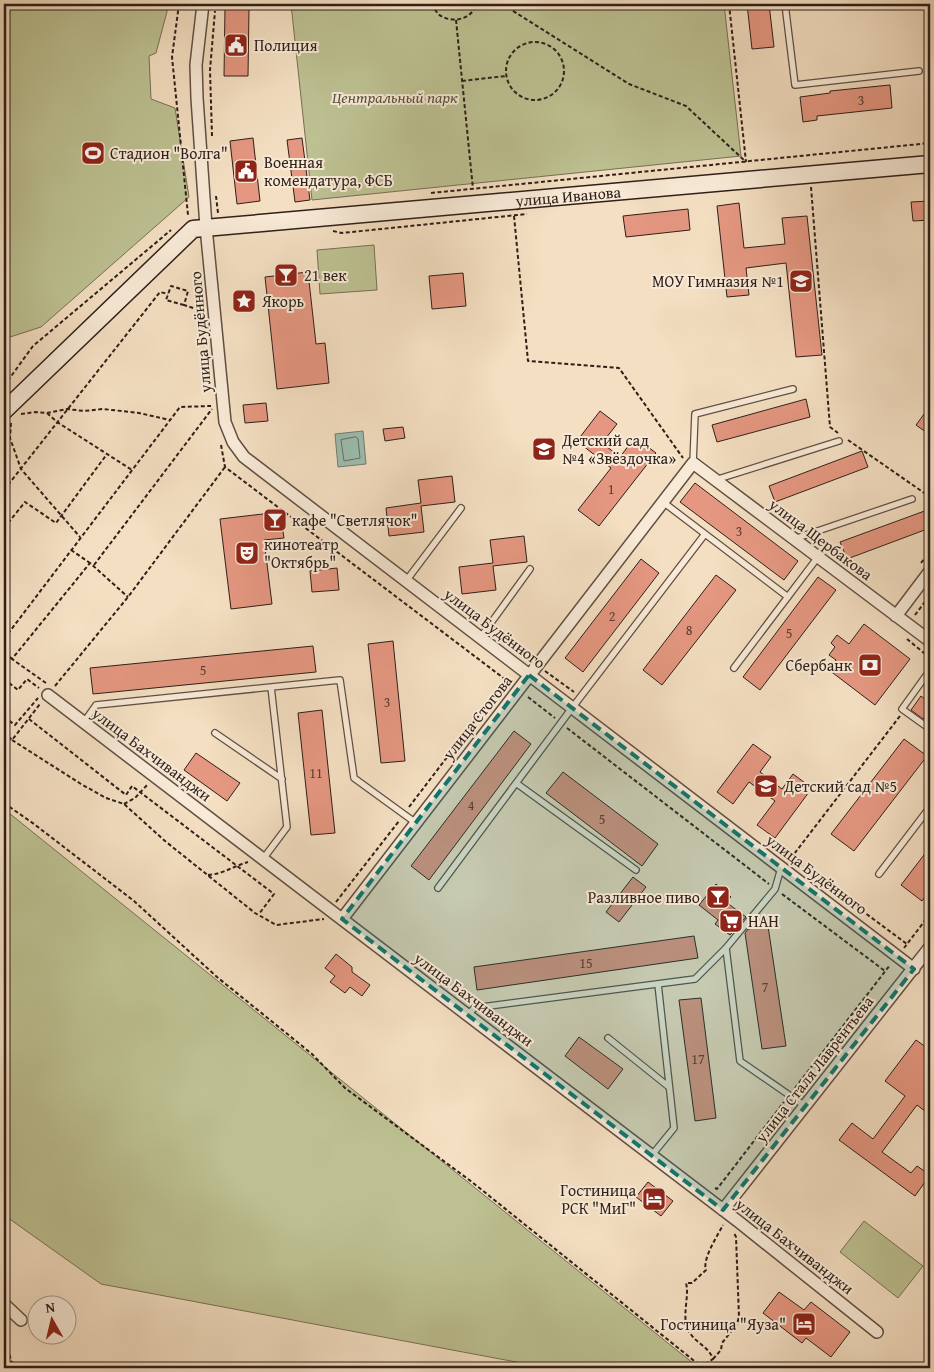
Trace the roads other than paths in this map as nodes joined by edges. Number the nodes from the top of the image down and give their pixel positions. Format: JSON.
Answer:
{"nodes":[{"id":1,"x":203,"y":4,"type":"edge"},
{"id":2,"x":785,"y":4,"type":"edge"},
{"id":3,"x":919,"y":71,"type":"dead end"},
{"id":4,"x":930,"y":164,"type":"edge"},
{"id":5,"x":200,"y":228,"type":"junction"},
{"id":6,"x":793,"y":389,"type":"dead end"},
{"id":7,"x":7,"y":417,"type":"edge"},
{"id":8,"x":839,"y":441,"type":"dead end"},
{"id":9,"x":693,"y":463,"type":"junction"},
{"id":10,"x":715,"y":480,"type":"junction"},
{"id":11,"x":912,"y":499,"type":"dead end"},
{"id":12,"x":663,"y":502,"type":"junction"},
{"id":13,"x":461,"y":508,"type":"dead end"},
{"id":14,"x":706,"y":534,"type":"junction"},
{"id":15,"x":794,"y":539,"type":"junction"},
{"id":16,"x":818,"y":557,"type":"junction"},
{"id":17,"x":530,"y":568,"type":"dead end"},
{"id":18,"x":930,"y":571,"type":"edge"},
{"id":19,"x":406,"y":580,"type":"junction"},
{"id":20,"x":788,"y":597,"type":"junction"},
{"id":21,"x":896,"y":616,"type":"junction"},
{"id":22,"x":480,"y":638,"type":"junction"},
{"id":23,"x":930,"y":642,"type":"edge"},
{"id":24,"x":734,"y":668,"type":"dead end"},
{"id":25,"x":930,"y":670,"type":"edge"},
{"id":26,"x":530,"y":675,"type":"junction"},
{"id":27,"x":271,"y":687,"type":"junction"},
{"id":28,"x":45,"y":693,"type":"road end"},
{"id":29,"x":572,"y":708,"type":"junction"},
{"id":30,"x":84,"y":722,"type":"junction"},
{"id":31,"x":930,"y":729,"type":"edge"},
{"id":32,"x":215,"y":733,"type":"dead end"},
{"id":33,"x":282,"y":779,"type":"junction"},
{"id":34,"x":516,"y":783,"type":"junction"},
{"id":35,"x":930,"y":807,"type":"edge"},
{"id":36,"x":416,"y":823,"type":"junction"},
{"id":37,"x":263,"y":859,"type":"junction"},
{"id":38,"x":781,"y":868,"type":"junction"},
{"id":39,"x":636,"y":870,"type":"dead end"},
{"id":40,"x":879,"y":874,"type":"dead end"},
{"id":41,"x":438,"y":888,"type":"dead end"},
{"id":42,"x":340,"y":918,"type":"junction"},
{"id":43,"x":930,"y":947,"type":"edge"},
{"id":44,"x":726,"y":948,"type":"junction"},
{"id":45,"x":914,"y":969,"type":"junction"},
{"id":46,"x":658,"y":984,"type":"junction"},
{"id":47,"x":468,"y":1015,"type":"junction"},
{"id":48,"x":608,"y":1038,"type":"dead end"},
{"id":49,"x":669,"y":1087,"type":"junction"},
{"id":50,"x":805,"y":1106,"type":"junction"},
{"id":51,"x":652,"y":1156,"type":"junction"},
{"id":52,"x":723,"y":1210,"type":"junction"},
{"id":53,"x":6,"y":1306,"type":"edge"},
{"id":54,"x":21,"y":1320,"type":"dead end"},
{"id":55,"x":877,"y":1332,"type":"dead end"}],
"edges":[{"from":1,"to":5,"type":"street","name":"улица Будённого"},
{"from":2,"to":3,"type":"lane"},
{"from":4,"to":5,"type":"street","name":"улица Иванова"},
{"from":5,"to":7,"type":"street"},
{"from":5,"to":19,"type":"street","name":"улица Будённого"},
{"from":6,"to":9,"type":"lane"},
{"from":8,"to":10,"type":"lane"},
{"from":9,"to":10,"type":"street","name":"улица Щербакова"},
{"from":9,"to":12,"type":"street","name":"улица Стогова"},
{"from":10,"to":15,"type":"street","name":"улица Щербакова"},
{"from":11,"to":15,"type":"lane"},
{"from":12,"to":14,"type":"lane"},
{"from":12,"to":26,"type":"street","name":"улица Стогова"},
{"from":13,"to":19,"type":"lane"},
{"from":14,"to":20,"type":"lane"},
{"from":14,"to":29,"type":"lane"},
{"from":15,"to":16,"type":"street","name":"улица Щербакова"},
{"from":16,"to":20,"type":"lane"},
{"from":16,"to":21,"type":"street","name":"улица Щербакова"},
{"from":17,"to":22,"type":"lane"},
{"from":18,"to":21,"type":"street"},
{"from":19,"to":22,"type":"street","name":"улица Будённого"},
{"from":20,"to":24,"type":"lane"},
{"from":21,"to":23,"type":"street","name":"улица Щербакова"},
{"from":22,"to":26,"type":"street","name":"улица Будённого"},
{"from":25,"to":31,"type":"lane"},
{"from":26,"to":29,"type":"street","name":"улица Будённого"},
{"from":26,"to":36,"type":"street","name":"улица Стогова"},
{"from":27,"to":30,"type":"lane"},
{"from":27,"to":33,"type":"lane"},
{"from":27,"to":36,"type":"lane"},
{"from":28,"to":30,"type":"street","name":"улица Бахчиванджи"},
{"from":29,"to":34,"type":"lane"},
{"from":29,"to":38,"type":"street","name":"улица Будённого"},
{"from":30,"to":37,"type":"street","name":"улица Бахчиванджи"},
{"from":32,"to":33,"type":"lane"},
{"from":33,"to":37,"type":"lane"},
{"from":34,"to":39,"type":"lane"},
{"from":34,"to":41,"type":"lane"},
{"from":35,"to":40,"type":"lane"},
{"from":36,"to":42,"type":"street","name":"улица Стогова"},
{"from":37,"to":42,"type":"street","name":"улица Бахчиванджи"},
{"from":38,"to":44,"type":"lane"},
{"from":38,"to":45,"type":"street","name":"улица Будённого"},
{"from":42,"to":47,"type":"street","name":"улица Бахчиванджи"},
{"from":43,"to":45,"type":"street","name":"улица Сталя Лаврентьева"},
{"from":44,"to":46,"type":"lane"},
{"from":44,"to":50,"type":"lane"},
{"from":45,"to":50,"type":"street","name":"улица Сталя Лаврентьева"},
{"from":46,"to":47,"type":"lane"},
{"from":46,"to":49,"type":"lane"},
{"from":47,"to":51,"type":"street","name":"улица Бахчиванджи"},
{"from":48,"to":49,"type":"lane"},
{"from":49,"to":51,"type":"lane"},
{"from":50,"to":52,"type":"street","name":"улица Сталя Лаврентьева"},
{"from":51,"to":52,"type":"street","name":"улица Бахчиванджи"},
{"from":52,"to":55,"type":"street","name":"улица Бахчиванджи"},
{"from":53,"to":54,"type":"street"}]}
